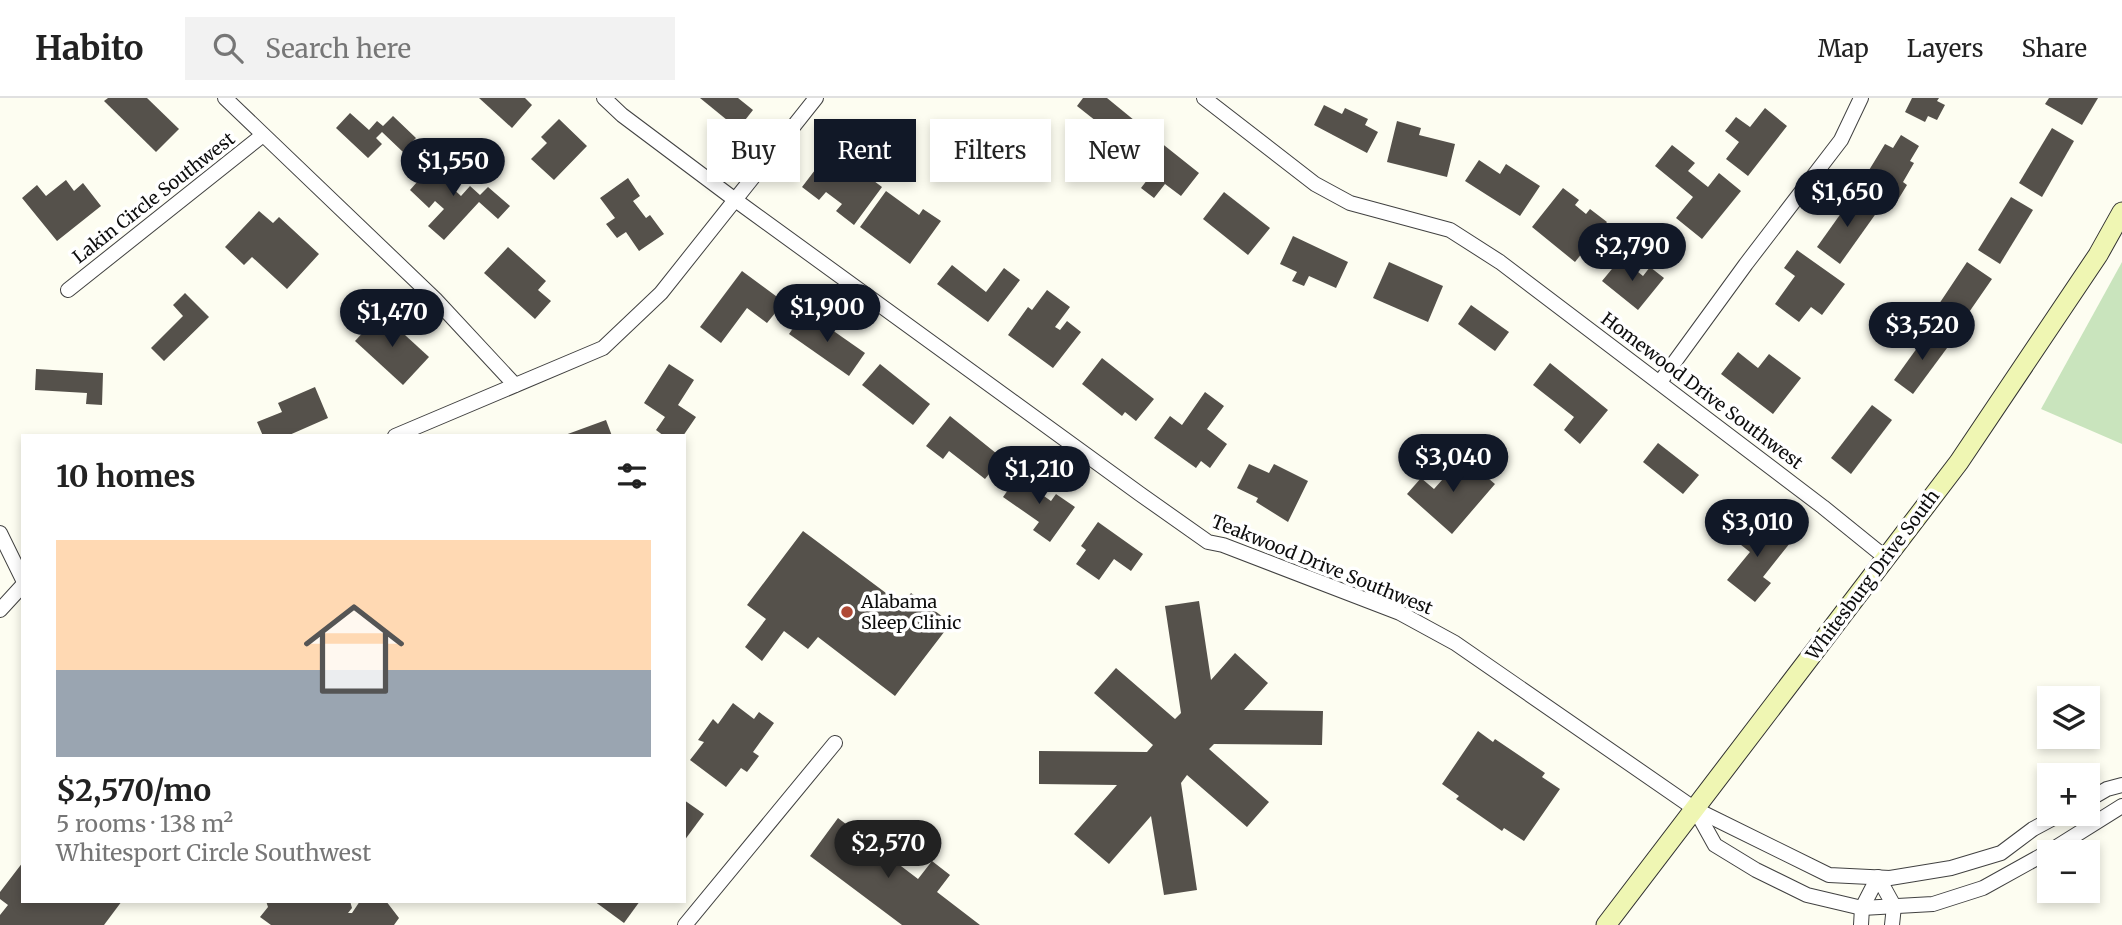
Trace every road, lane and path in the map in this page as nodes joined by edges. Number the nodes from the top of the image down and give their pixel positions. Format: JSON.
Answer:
{"nodes":[{"id":1,"x":225,"y":98,"type":"edge"},
{"id":2,"x":604,"y":98,"type":"edge"},
{"id":3,"x":816,"y":98,"type":"edge"},
{"id":4,"x":1204,"y":98,"type":"edge"},
{"id":5,"x":1861,"y":98,"type":"edge"},
{"id":6,"x":263,"y":135,"type":"junction"},
{"id":7,"x":734,"y":199,"type":"junction"},
{"id":8,"x":2122,"y":212,"type":"edge"},
{"id":9,"x":68,"y":290,"type":"dead end"},
{"id":10,"x":1660,"y":382,"type":"junction"},
{"id":11,"x":516,"y":384,"type":"junction"},
{"id":12,"x":400,"y":434,"type":"edge"},
{"id":13,"x":0,"y":533,"type":"edge"},
{"id":14,"x":1886,"y":558,"type":"junction"},
{"id":15,"x":21,"y":576,"type":"edge"},
{"id":16,"x":21,"y":588,"type":"edge"},
{"id":17,"x":0,"y":610,"type":"edge"},
{"id":18,"x":835,"y":743,"type":"dead end"},
{"id":19,"x":2122,"y":785,"type":"edge"},
{"id":20,"x":2100,"y":793,"type":"edge"},
{"id":21,"x":2122,"y":806,"type":"edge"},
{"id":22,"x":1695,"y":809,"type":"junction"},
{"id":23,"x":2038,"y":826,"type":"edge"},
{"id":24,"x":1878,"y":877,"type":"junction"},
{"id":25,"x":1894,"y":906,"type":"junction"},
{"id":26,"x":1862,"y":908,"type":"junction"},
{"id":27,"x":685,"y":925,"type":"edge"},
{"id":28,"x":1606,"y":925,"type":"edge"},
{"id":29,"x":1861,"y":925,"type":"edge"},
{"id":30,"x":1892,"y":925,"type":"edge"}],
"edges":[{"from":1,"to":6,"type":"street"},
{"from":2,"to":7,"type":"street","name":"Teakwood Drive Southwest"},
{"from":3,"to":7,"type":"street"},
{"from":4,"to":10,"type":"street","name":"Homewood Drive Southwest"},
{"from":5,"to":10,"type":"street"},
{"from":6,"to":9,"type":"street","name":"Lakin Circle Southwest"},
{"from":6,"to":11,"type":"street"},
{"from":7,"to":11,"type":"street"},
{"from":7,"to":22,"type":"street","name":"Teakwood Drive Southwest"},
{"from":8,"to":14,"type":"main road","name":"Whitesburg Drive South"},
{"from":10,"to":14,"type":"street","name":"Homewood Drive Southwest"},
{"from":11,"to":12,"type":"street"},
{"from":13,"to":15,"type":"street"},
{"from":14,"to":22,"type":"main road","name":"Whitesburg Drive South"},
{"from":16,"to":17,"type":"street"},
{"from":18,"to":27,"type":"street"},
{"from":19,"to":20,"type":"street"},
{"from":21,"to":25,"type":"street"},
{"from":22,"to":24,"type":"street","name":"Teakwood Drive Southwest"},
{"from":22,"to":26,"type":"street"},
{"from":22,"to":28,"type":"main road","name":"Whitesburg Drive South"},
{"from":23,"to":24,"type":"street","name":"Teakwood Drive Southwest"},
{"from":24,"to":25,"type":"street"},
{"from":24,"to":26,"type":"street"},
{"from":25,"to":26,"type":"street"},
{"from":25,"to":30,"type":"street"},
{"from":26,"to":29,"type":"street"}]}
